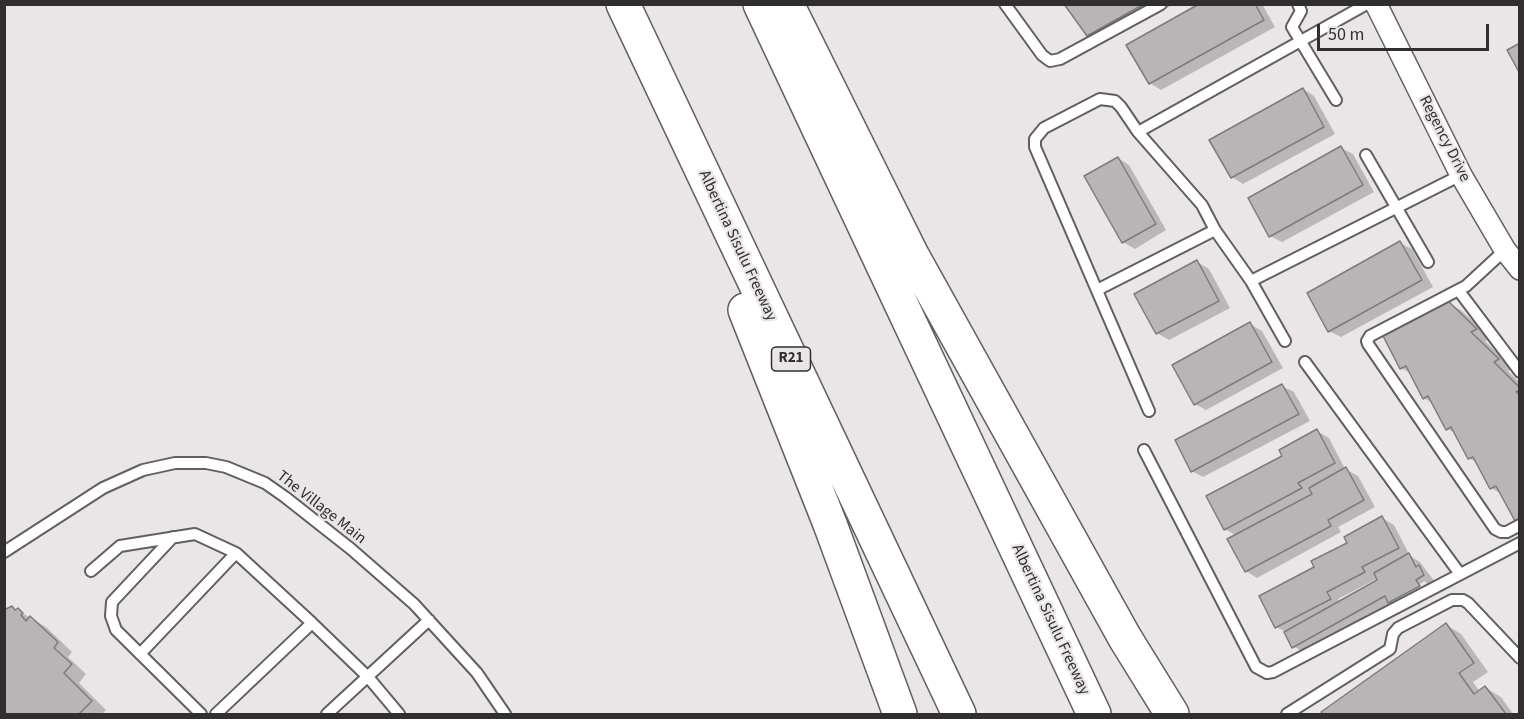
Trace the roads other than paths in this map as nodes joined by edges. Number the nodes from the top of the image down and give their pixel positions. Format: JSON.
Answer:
{"nodes":[{"id":1,"x":760,"y":4,"type":"edge"},
{"id":2,"x":787,"y":4,"type":"edge"},
{"id":3,"x":1005,"y":4,"type":"edge"},
{"id":4,"x":1161,"y":4,"type":"edge"},
{"id":5,"x":1298,"y":4,"type":"edge"},
{"id":6,"x":1367,"y":4,"type":"edge"},
{"id":7,"x":1376,"y":4,"type":"edge"},
{"id":8,"x":627,"y":13,"type":"edge"},
{"id":9,"x":1301,"y":41,"type":"junction"},
{"id":10,"x":1336,"y":100,"type":"dead end"},
{"id":11,"x":1138,"y":132,"type":"junction"},
{"id":12,"x":1366,"y":155,"type":"dead end"},
{"id":13,"x":1461,"y":175,"type":"junction"},
{"id":14,"x":1397,"y":207,"type":"junction"},
{"id":15,"x":1215,"y":230,"type":"junction"},
{"id":16,"x":1505,"y":250,"type":"junction"},
{"id":17,"x":1428,"y":262,"type":"dead end"},
{"id":18,"x":1520,"y":269,"type":"edge"},
{"id":19,"x":1251,"y":281,"type":"junction"},
{"id":20,"x":1097,"y":290,"type":"junction"},
{"id":21,"x":1459,"y":291,"type":"junction"},
{"id":22,"x":1285,"y":341,"type":"dead end"},
{"id":23,"x":1305,"y":362,"type":"dead end"},
{"id":24,"x":1520,"y":372,"type":"edge"},
{"id":25,"x":1149,"y":411,"type":"dead end"},
{"id":26,"x":1144,"y":450,"type":"dead end"},
{"id":27,"x":1520,"y":525,"type":"edge"},
{"id":28,"x":173,"y":536,"type":"junction"},
{"id":29,"x":1520,"y":543,"type":"edge"},
{"id":30,"x":4,"y":552,"type":"edge"},
{"id":31,"x":236,"y":553,"type":"junction"},
{"id":32,"x":91,"y":572,"type":"dead end"},
{"id":33,"x":1461,"y":574,"type":"junction"},
{"id":34,"x":429,"y":620,"type":"junction"},
{"id":35,"x":312,"y":623,"type":"junction"},
{"id":36,"x":141,"y":654,"type":"junction"},
{"id":37,"x":1520,"y":658,"type":"edge"},
{"id":38,"x":368,"y":677,"type":"junction"},
{"id":39,"x":201,"y":714,"type":"edge"},
{"id":40,"x":216,"y":714,"type":"edge"},
{"id":41,"x":327,"y":714,"type":"edge"},
{"id":42,"x":399,"y":714,"type":"edge"},
{"id":43,"x":505,"y":714,"type":"edge"},
{"id":44,"x":900,"y":714,"type":"edge"},
{"id":45,"x":959,"y":714,"type":"edge"},
{"id":46,"x":1094,"y":714,"type":"edge"},
{"id":47,"x":1172,"y":714,"type":"edge"},
{"id":48,"x":1287,"y":714,"type":"edge"}],
"edges":[{"from":1,"to":46,"type":"highway","name":"Albertina Sisulu Freeway"},
{"from":2,"to":47,"type":"highway"},
{"from":3,"to":4,"type":"lane"},
{"from":5,"to":9,"type":"lane"},
{"from":6,"to":9,"type":"lane"},
{"from":7,"to":13,"type":"street","name":"Regency Drive"},
{"from":8,"to":44,"type":"highway"},
{"from":8,"to":45,"type":"highway","name":"Albertina Sisulu Freeway","number":"R21"},
{"from":9,"to":10,"type":"lane"},
{"from":9,"to":11,"type":"lane"},
{"from":11,"to":15,"type":"lane"},
{"from":11,"to":20,"type":"lane"},
{"from":12,"to":14,"type":"lane"},
{"from":13,"to":14,"type":"lane"},
{"from":13,"to":16,"type":"street","name":"Regency Drive"},
{"from":14,"to":17,"type":"lane"},
{"from":14,"to":19,"type":"lane"},
{"from":15,"to":19,"type":"lane"},
{"from":15,"to":20,"type":"lane"},
{"from":16,"to":18,"type":"street","name":"Regency Drive"},
{"from":16,"to":21,"type":"lane"},
{"from":19,"to":22,"type":"lane"},
{"from":20,"to":25,"type":"lane"},
{"from":21,"to":24,"type":"lane"},
{"from":21,"to":27,"type":"lane"},
{"from":23,"to":33,"type":"lane"},
{"from":26,"to":33,"type":"lane"},
{"from":28,"to":31,"type":"lane"},
{"from":28,"to":32,"type":"lane"},
{"from":28,"to":36,"type":"lane"},
{"from":29,"to":33,"type":"lane"},
{"from":30,"to":34,"type":"lane","name":"The Village Main"},
{"from":31,"to":35,"type":"lane"},
{"from":31,"to":36,"type":"lane"},
{"from":34,"to":38,"type":"lane"},
{"from":34,"to":43,"type":"lane","name":"The Village Main"},
{"from":35,"to":38,"type":"lane"},
{"from":35,"to":40,"type":"lane"},
{"from":36,"to":39,"type":"lane"},
{"from":37,"to":48,"type":"lane"},
{"from":38,"to":41,"type":"lane"},
{"from":38,"to":42,"type":"lane"}]}
